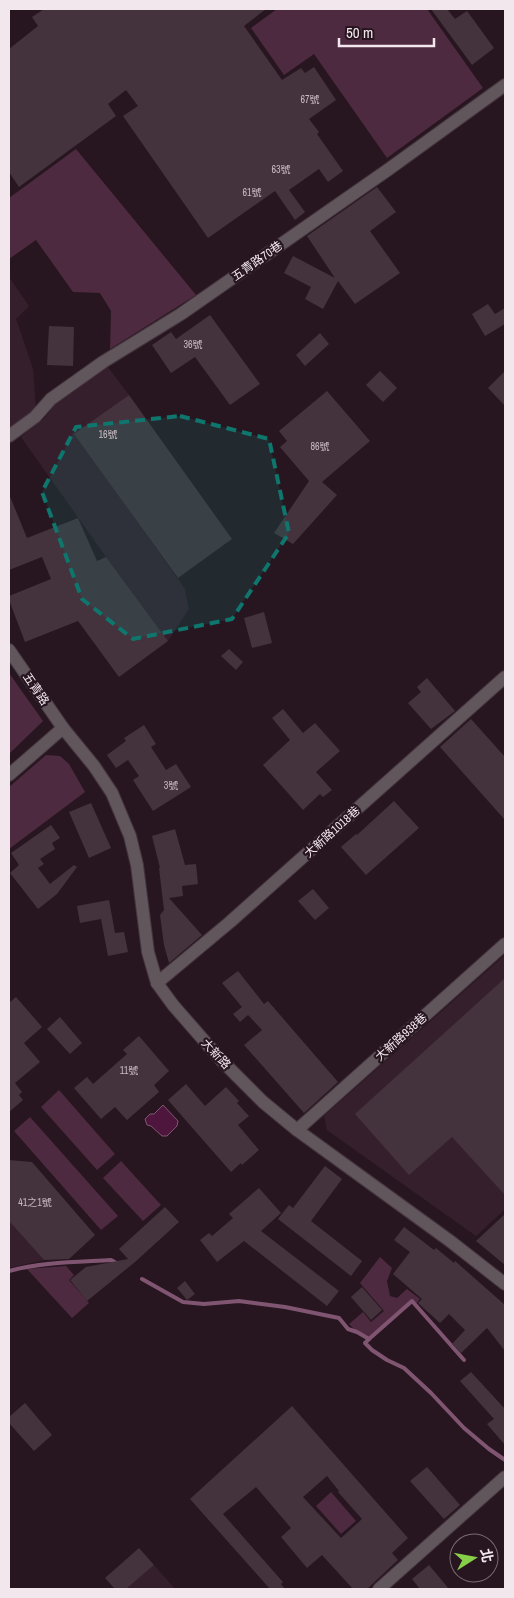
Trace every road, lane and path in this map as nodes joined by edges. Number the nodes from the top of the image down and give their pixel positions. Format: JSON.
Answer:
{"nodes":[{"id":1,"x":505,"y":85,"type":"edge"},
{"id":2,"x":9,"y":436,"type":"edge"},
{"id":3,"x":9,"y":650,"type":"edge"},
{"id":4,"x":505,"y":678,"type":"edge"},
{"id":5,"x":63,"y":728,"type":"junction"},
{"id":6,"x":9,"y":775,"type":"edge"},
{"id":7,"x":505,"y":944,"type":"edge"},
{"id":8,"x":157,"y":983,"type":"junction"},
{"id":9,"x":297,"y":1130,"type":"junction"},
{"id":10,"x":505,"y":1284,"type":"edge"},
{"id":11,"x":505,"y":1478,"type":"edge"},
{"id":12,"x":379,"y":1589,"type":"edge"}],
"edges":[{"from":1,"to":2,"type":"street","name":"五青路70巷"},
{"from":3,"to":5,"type":"street","name":"五青路"},
{"from":4,"to":8,"type":"street","name":"大新路1018巷"},
{"from":5,"to":6,"type":"street"},
{"from":5,"to":8,"type":"street","name":"大新路"},
{"from":7,"to":9,"type":"street","name":"大新路938巷"},
{"from":8,"to":9,"type":"street","name":"大新路"},
{"from":9,"to":10,"type":"street","name":"大新路"},
{"from":11,"to":12,"type":"street"}]}
